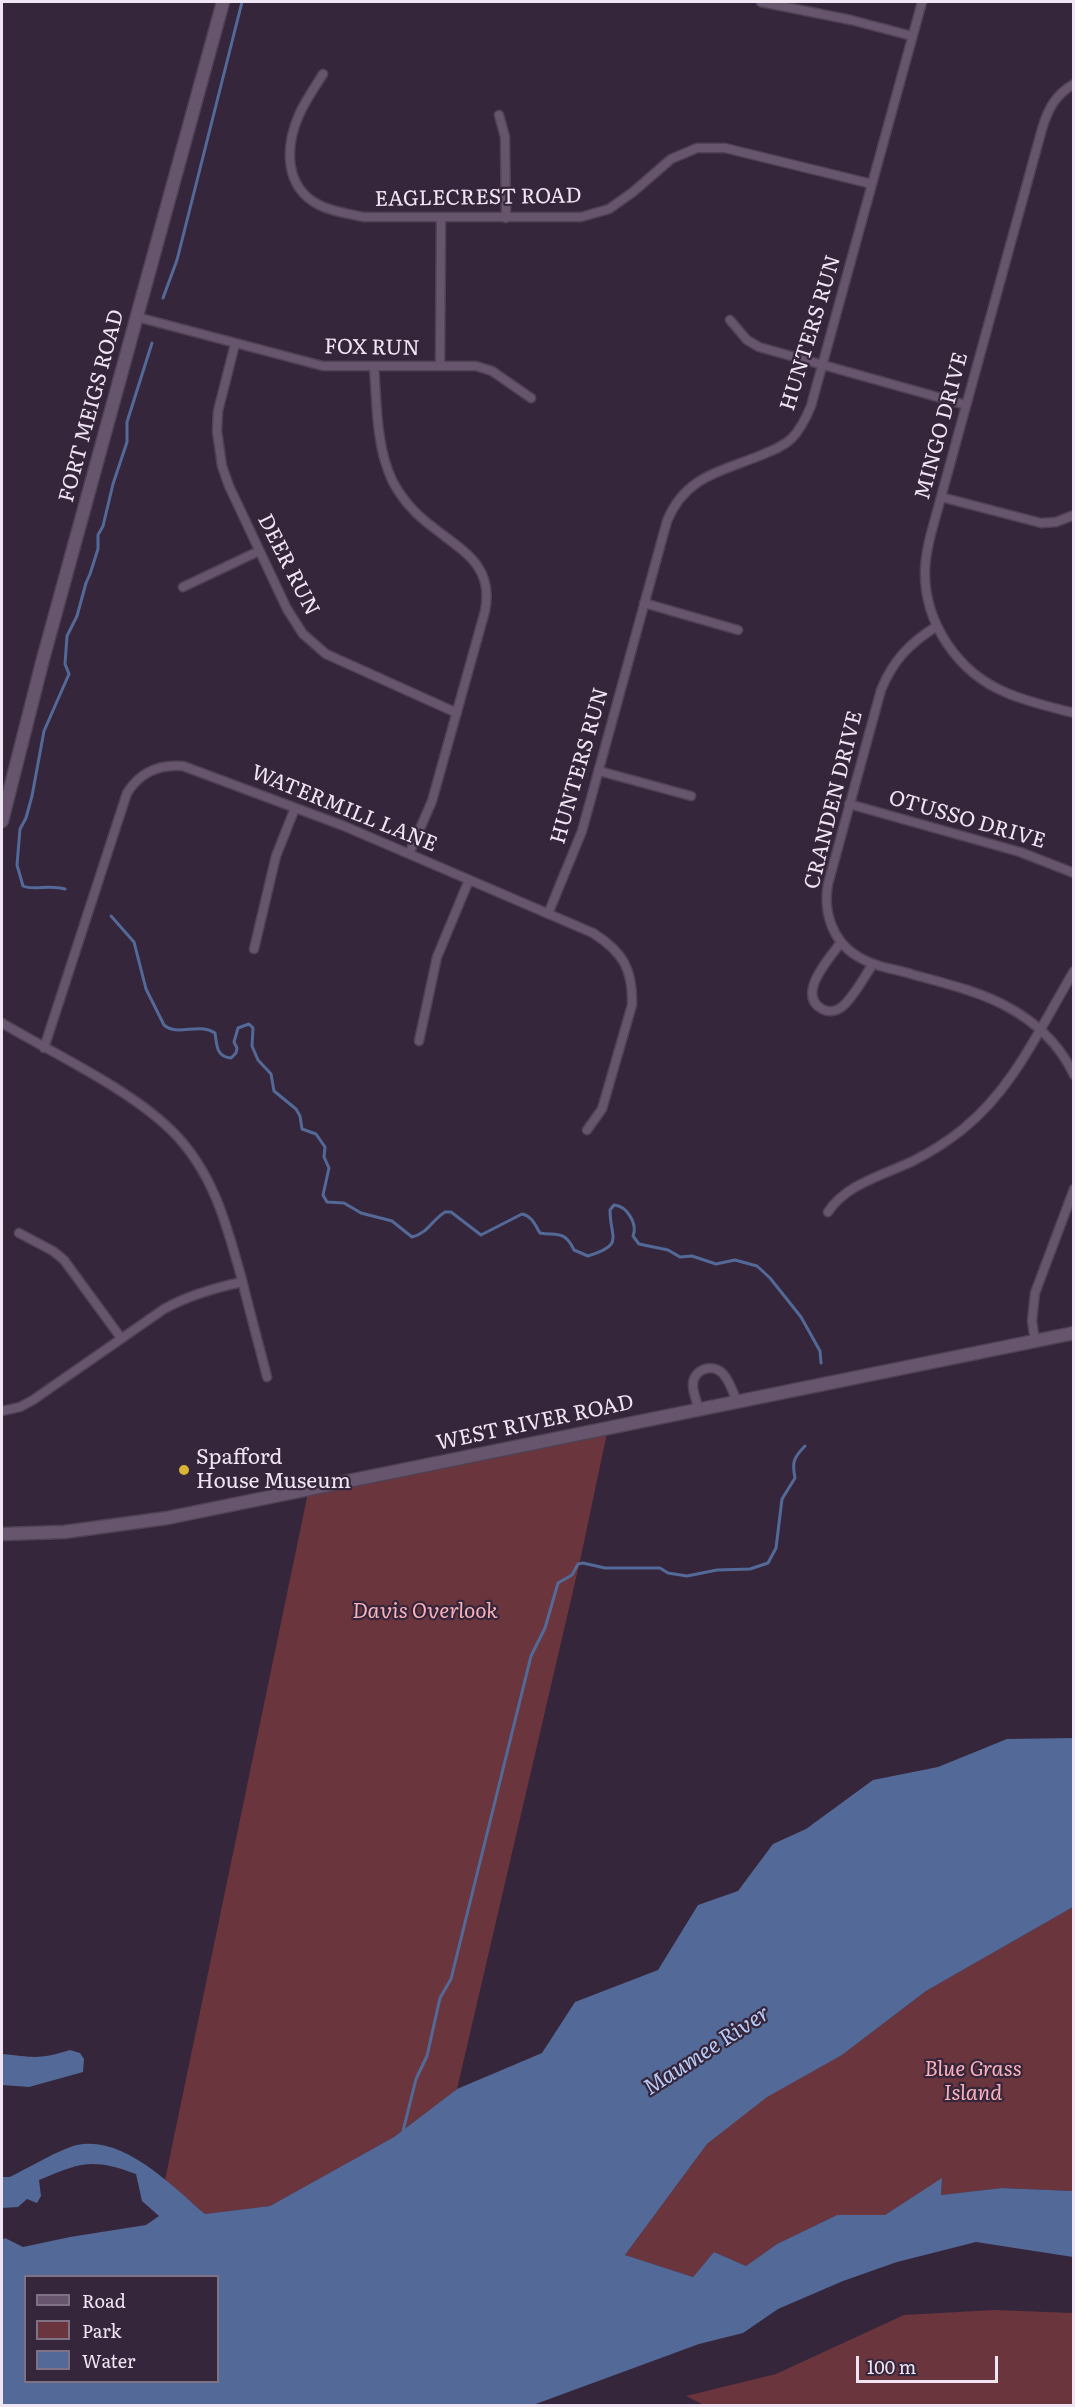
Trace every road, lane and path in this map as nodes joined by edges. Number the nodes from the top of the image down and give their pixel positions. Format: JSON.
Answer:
{"nodes":[{"id":1,"x":223,"y":2,"type":"edge"},
{"id":2,"x":761,"y":2,"type":"edge"},
{"id":3,"x":922,"y":2,"type":"edge"},
{"id":4,"x":912,"y":36,"type":"junction"},
{"id":5,"x":323,"y":74,"type":"dead end"},
{"id":6,"x":1074,"y":84,"type":"edge"},
{"id":7,"x":499,"y":115,"type":"dead end"},
{"id":8,"x":872,"y":184,"type":"junction"},
{"id":9,"x":441,"y":218,"type":"junction"},
{"id":10,"x":506,"y":218,"type":"junction"},
{"id":11,"x":136,"y":317,"type":"junction"},
{"id":12,"x":730,"y":320,"type":"dead end"},
{"id":13,"x":235,"y":344,"type":"junction"},
{"id":14,"x":440,"y":366,"type":"junction"},
{"id":15,"x":822,"y":366,"type":"junction"},
{"id":16,"x":374,"y":367,"type":"junction"},
{"id":17,"x":531,"y":398,"type":"dead end"},
{"id":18,"x":966,"y":405,"type":"junction"},
{"id":19,"x":941,"y":497,"type":"junction"},
{"id":20,"x":1074,"y":515,"type":"edge"},
{"id":21,"x":259,"y":551,"type":"junction"},
{"id":22,"x":183,"y":587,"type":"dead end"},
{"id":23,"x":644,"y":603,"type":"junction"},
{"id":24,"x":937,"y":627,"type":"junction"},
{"id":25,"x":738,"y":630,"type":"dead end"},
{"id":26,"x":457,"y":713,"type":"junction"},
{"id":27,"x":1074,"y":713,"type":"edge"},
{"id":28,"x":599,"y":771,"type":"junction"},
{"id":29,"x":691,"y":796,"type":"dead end"},
{"id":30,"x":849,"y":804,"type":"junction"},
{"id":31,"x":295,"y":808,"type":"junction"},
{"id":32,"x":2,"y":821,"type":"edge"},
{"id":33,"x":409,"y":854,"type":"junction"},
{"id":34,"x":1074,"y":873,"type":"edge"},
{"id":35,"x":469,"y":880,"type":"junction"},
{"id":36,"x":548,"y":914,"type":"junction"},
{"id":37,"x":841,"y":942,"type":"junction"},
{"id":38,"x":254,"y":949,"type":"dead end"},
{"id":39,"x":873,"y":964,"type":"junction"},
{"id":40,"x":1074,"y":971,"type":"edge"},
{"id":41,"x":2,"y":1023,"type":"edge"},
{"id":42,"x":1040,"y":1028,"type":"junction"},
{"id":43,"x":419,"y":1041,"type":"dead end"},
{"id":44,"x":44,"y":1048,"type":"junction"},
{"id":45,"x":1074,"y":1075,"type":"edge"},
{"id":46,"x":586,"y":1130,"type":"dead end"},
{"id":47,"x":1074,"y":1189,"type":"edge"},
{"id":48,"x":828,"y":1212,"type":"dead end"},
{"id":49,"x":19,"y":1233,"type":"dead end"},
{"id":50,"x":242,"y":1282,"type":"junction"},
{"id":51,"x":1074,"y":1333,"type":"edge"},
{"id":52,"x":121,"y":1338,"type":"junction"},
{"id":53,"x":1035,"y":1341,"type":"junction"},
{"id":54,"x":267,"y":1377,"type":"dead end"},
{"id":55,"x":737,"y":1401,"type":"junction"},
{"id":56,"x":699,"y":1410,"type":"junction"},
{"id":57,"x":2,"y":1411,"type":"edge"},
{"id":58,"x":2,"y":1534,"type":"edge"}],
"edges":[{"from":1,"to":11,"type":"main road","name":"FORT MEIGS ROAD"},
{"from":2,"to":4,"type":"street"},
{"from":3,"to":4,"type":"street","name":"HUNTERS RUN"},
{"from":4,"to":8,"type":"street","name":"HUNTERS RUN"},
{"from":5,"to":9,"type":"street","name":"EAGLECREST ROAD"},
{"from":6,"to":18,"type":"street","name":"MINGO DRIVE"},
{"from":7,"to":10,"type":"street"},
{"from":8,"to":10,"type":"street","name":"EAGLECREST ROAD"},
{"from":8,"to":15,"type":"street","name":"HUNTERS RUN"},
{"from":9,"to":10,"type":"street","name":"EAGLECREST ROAD"},
{"from":9,"to":14,"type":"street"},
{"from":11,"to":13,"type":"street","name":"FOX RUN"},
{"from":11,"to":32,"type":"main road","name":"FORT MEIGS ROAD"},
{"from":12,"to":15,"type":"street"},
{"from":13,"to":16,"type":"street","name":"FOX RUN"},
{"from":13,"to":21,"type":"street","name":"DEER RUN"},
{"from":14,"to":16,"type":"street","name":"FOX RUN"},
{"from":14,"to":17,"type":"street","name":"FOX RUN"},
{"from":15,"to":18,"type":"street"},
{"from":15,"to":23,"type":"street","name":"HUNTERS RUN"},
{"from":16,"to":26,"type":"street"},
{"from":18,"to":19,"type":"street","name":"MINGO DRIVE"},
{"from":19,"to":20,"type":"street"},
{"from":19,"to":24,"type":"street","name":"MINGO DRIVE"},
{"from":21,"to":22,"type":"street"},
{"from":21,"to":26,"type":"street","name":"DEER RUN"},
{"from":23,"to":25,"type":"street"},
{"from":23,"to":28,"type":"street","name":"HUNTERS RUN"},
{"from":24,"to":27,"type":"street","name":"MINGO DRIVE"},
{"from":24,"to":30,"type":"street","name":"CRANDEN DRIVE"},
{"from":26,"to":33,"type":"street"},
{"from":28,"to":29,"type":"street"},
{"from":28,"to":36,"type":"street","name":"HUNTERS RUN"},
{"from":30,"to":34,"type":"street","name":"OTUSSO DRIVE"},
{"from":30,"to":37,"type":"street","name":"CRANDEN DRIVE"},
{"from":31,"to":33,"type":"street","name":"WATERMILL LANE"},
{"from":31,"to":38,"type":"street"},
{"from":31,"to":44,"type":"street","name":"WATERMILL LANE"},
{"from":33,"to":35,"type":"street","name":"WATERMILL LANE"},
{"from":35,"to":36,"type":"street","name":"WATERMILL LANE"},
{"from":35,"to":43,"type":"street"},
{"from":36,"to":46,"type":"street","name":"WATERMILL LANE"},
{"from":37,"to":39,"type":"street","name":"CRANDEN DRIVE"},
{"from":37,"to":39,"type":"street"},
{"from":39,"to":42,"type":"street","name":"CRANDEN DRIVE"},
{"from":40,"to":42,"type":"street"},
{"from":41,"to":44,"type":"street"},
{"from":42,"to":45,"type":"street","name":"CRANDEN DRIVE"},
{"from":42,"to":48,"type":"street"},
{"from":44,"to":50,"type":"street"},
{"from":47,"to":53,"type":"street"},
{"from":49,"to":52,"type":"street"},
{"from":50,"to":52,"type":"street"},
{"from":50,"to":54,"type":"street"},
{"from":51,"to":53,"type":"main road","name":"WEST RIVER ROAD"},
{"from":52,"to":57,"type":"street"},
{"from":53,"to":55,"type":"main road","name":"WEST RIVER ROAD"},
{"from":55,"to":56,"type":"main road","name":"WEST RIVER ROAD"},
{"from":55,"to":56,"type":"street"},
{"from":56,"to":58,"type":"main road","name":"WEST RIVER ROAD"}]}
